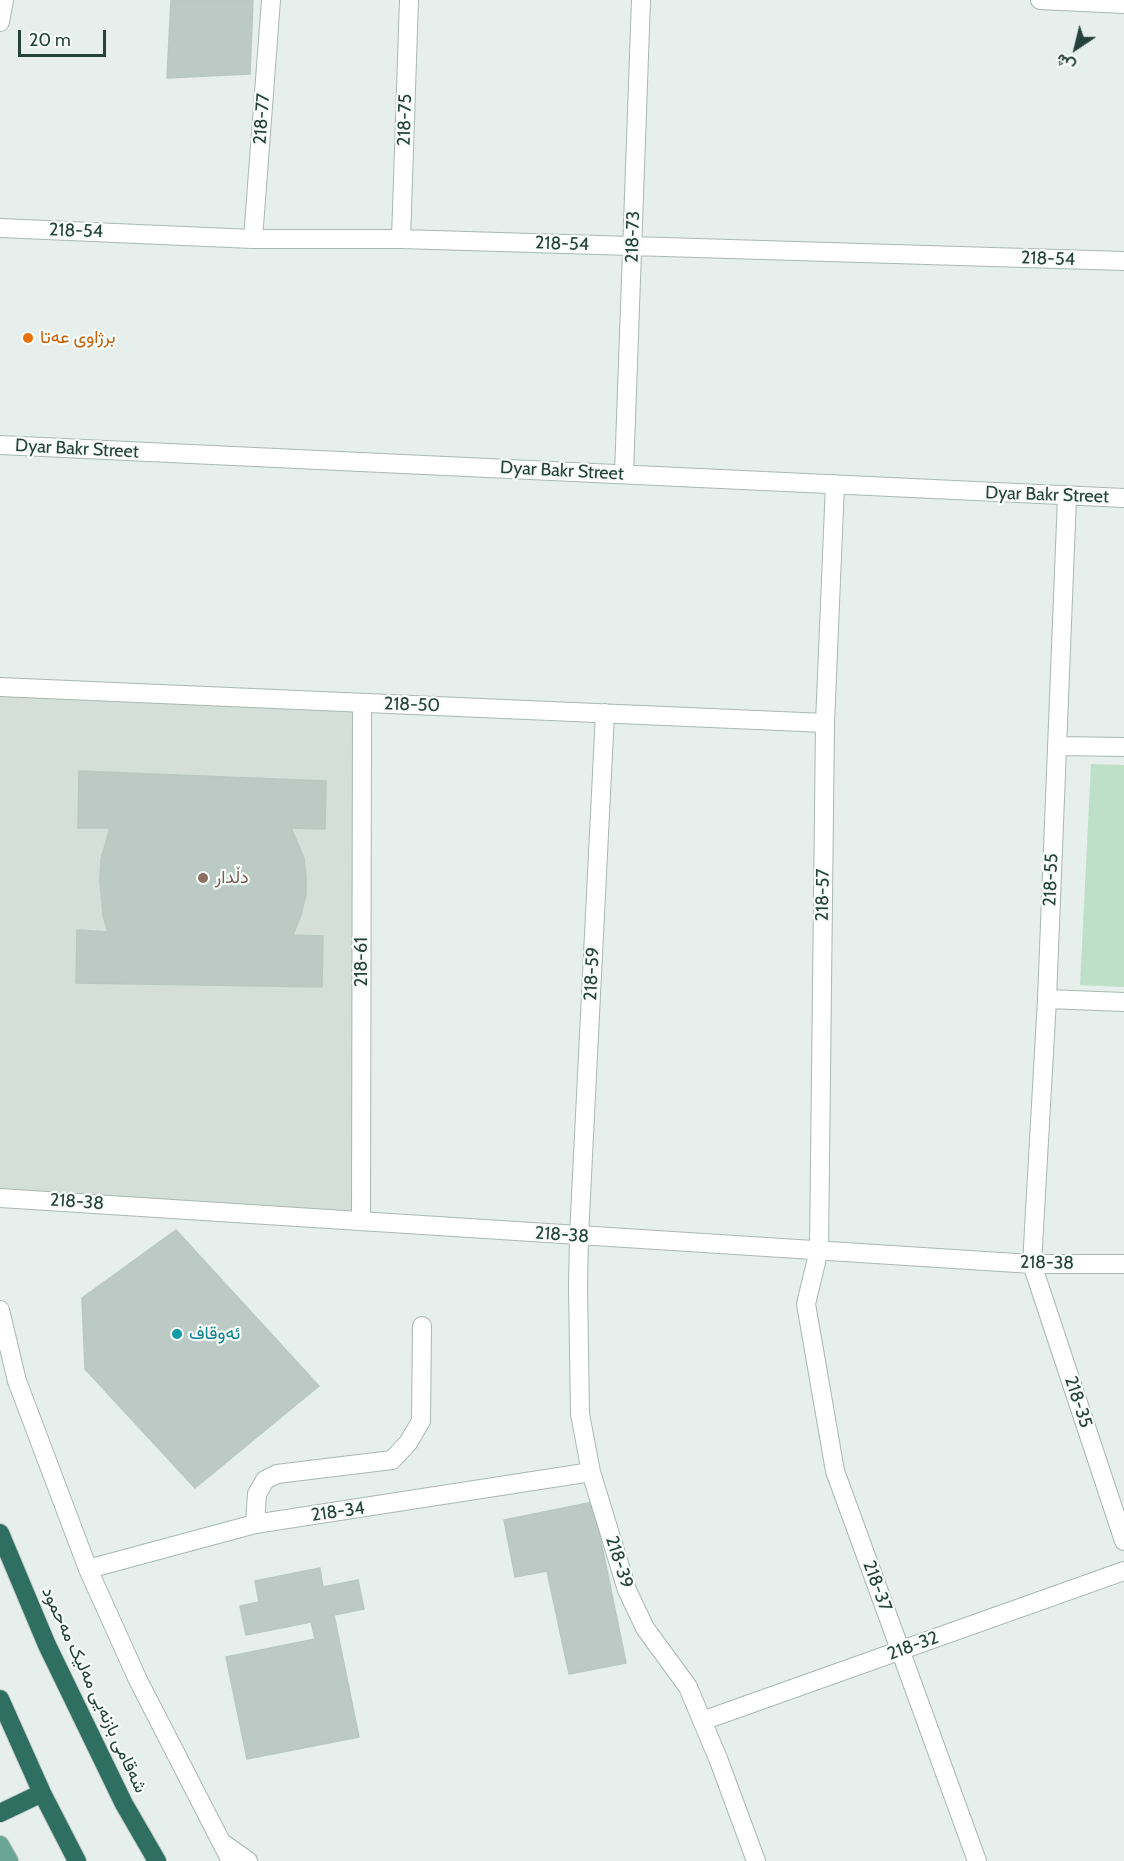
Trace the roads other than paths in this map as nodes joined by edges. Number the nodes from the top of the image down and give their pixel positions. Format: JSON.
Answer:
{"nodes":[{"id":1,"x":4,"y":0,"type":"edge"},
{"id":2,"x":271,"y":0,"type":"edge"},
{"id":3,"x":409,"y":0,"type":"edge"},
{"id":4,"x":641,"y":0,"type":"edge"},
{"id":5,"x":1040,"y":0,"type":"edge"},
{"id":6,"x":1124,"y":4,"type":"edge"},
{"id":7,"x":0,"y":22,"type":"edge"},
{"id":8,"x":0,"y":228,"type":"edge"},
{"id":9,"x":253,"y":239,"type":"junction"},
{"id":10,"x":401,"y":239,"type":"junction"},
{"id":11,"x":632,"y":246,"type":"junction"},
{"id":12,"x":1124,"y":261,"type":"edge"},
{"id":13,"x":0,"y":445,"type":"edge"},
{"id":14,"x":624,"y":474,"type":"junction"},
{"id":15,"x":835,"y":484,"type":"junction"},
{"id":16,"x":1067,"y":497,"type":"junction"},
{"id":17,"x":1124,"y":498,"type":"edge"},
{"id":18,"x":0,"y":687,"type":"edge"},
{"id":19,"x":362,"y":703,"type":"junction"},
{"id":20,"x":605,"y":713,"type":"junction"},
{"id":21,"x":825,"y":723,"type":"junction"},
{"id":22,"x":1057,"y":746,"type":"junction"},
{"id":23,"x":1124,"y":747,"type":"edge"},
{"id":24,"x":1047,"y":999,"type":"junction"},
{"id":25,"x":1124,"y":1002,"type":"edge"},
{"id":26,"x":0,"y":1198,"type":"edge"},
{"id":27,"x":361,"y":1221,"type":"junction"},
{"id":28,"x":579,"y":1236,"type":"junction"},
{"id":29,"x":819,"y":1250,"type":"junction"},
{"id":30,"x":1032,"y":1264,"type":"junction"},
{"id":31,"x":1124,"y":1264,"type":"edge"},
{"id":32,"x":806,"y":1304,"type":"joint"},
{"id":33,"x":0,"y":1310,"type":"edge"},
{"id":34,"x":422,"y":1326,"type":"dead end"},
{"id":35,"x":591,"y":1472,"type":"junction"},
{"id":36,"x":255,"y":1524,"type":"junction"},
{"id":37,"x":0,"y":1533,"type":"edge"},
{"id":38,"x":1124,"y":1541,"type":"edge"},
{"id":39,"x":88,"y":1569,"type":"junction"},
{"id":40,"x":1124,"y":1571,"type":"edge"},
{"id":41,"x":900,"y":1650,"type":"junction"},
{"id":42,"x":0,"y":1699,"type":"edge"},
{"id":43,"x":702,"y":1721,"type":"junction"},
{"id":44,"x":42,"y":1793,"type":"junction"},
{"id":45,"x":0,"y":1813,"type":"edge"},
{"id":46,"x":220,"y":1841,"type":"junction"},
{"id":47,"x":0,"y":1845,"type":"edge"},
{"id":48,"x":9,"y":1861,"type":"edge"},
{"id":49,"x":77,"y":1861,"type":"edge"},
{"id":50,"x":157,"y":1861,"type":"edge"},
{"id":51,"x":231,"y":1861,"type":"edge"},
{"id":52,"x":248,"y":1861,"type":"edge"},
{"id":53,"x":756,"y":1861,"type":"edge"},
{"id":54,"x":976,"y":1861,"type":"edge"}],
"edges":[{"from":1,"to":7,"type":"street"},
{"from":2,"to":9,"type":"street","name":"218-77"},
{"from":3,"to":10,"type":"street","name":"218-75"},
{"from":4,"to":11,"type":"street","name":"218-73"},
{"from":5,"to":6,"type":"street"},
{"from":8,"to":9,"type":"street","name":"218-54"},
{"from":9,"to":10,"type":"street","name":"218-54"},
{"from":10,"to":11,"type":"street","name":"218-54"},
{"from":11,"to":12,"type":"street","name":"218-54"},
{"from":11,"to":14,"type":"street","name":"218-73"},
{"from":13,"to":14,"type":"street","name":"Dyar Bakr Street"},
{"from":14,"to":15,"type":"street","name":"Dyar Bakr Street"},
{"from":15,"to":16,"type":"street","name":"Dyar Bakr Street"},
{"from":15,"to":21,"type":"street","name":"218-57"},
{"from":16,"to":17,"type":"street","name":"Dyar Bakr Street"},
{"from":16,"to":22,"type":"street","name":"218-55"},
{"from":18,"to":19,"type":"street","name":"218-50"},
{"from":19,"to":20,"type":"street","name":"218-50"},
{"from":19,"to":27,"type":"street","name":"218-61"},
{"from":20,"to":21,"type":"street","name":"218-50"},
{"from":20,"to":28,"type":"street","name":"218-59"},
{"from":21,"to":29,"type":"street","name":"218-57"},
{"from":22,"to":23,"type":"street"},
{"from":22,"to":24,"type":"street","name":"218-55"},
{"from":24,"to":25,"type":"street"},
{"from":24,"to":30,"type":"street","name":"218-55"},
{"from":26,"to":27,"type":"street","name":"218-38"},
{"from":27,"to":28,"type":"street","name":"218-38"},
{"from":28,"to":29,"type":"street","name":"218-38"},
{"from":28,"to":35,"type":"street","name":"218-39"},
{"from":29,"to":30,"type":"street","name":"218-38"},
{"from":29,"to":32,"type":"street","name":"218-57"},
{"from":30,"to":31,"type":"street","name":"218-38"},
{"from":30,"to":38,"type":"street","name":"218-35"},
{"from":32,"to":41,"type":"street","name":"218-37"},
{"from":33,"to":39,"type":"street"},
{"from":34,"to":36,"type":"street"},
{"from":35,"to":36,"type":"street","name":"218-34"},
{"from":35,"to":43,"type":"street","name":"218-39"},
{"from":36,"to":39,"type":"street","name":"218-34"},
{"from":37,"to":50,"type":"highway","name":"شەقامی بازنەیی مەلیک مەحمود"},
{"from":39,"to":46,"type":"street"},
{"from":40,"to":41,"type":"street","name":"218-32"},
{"from":41,"to":43,"type":"street","name":"218-32"},
{"from":41,"to":54,"type":"street","name":"218-37"},
{"from":42,"to":44,"type":"highway"},
{"from":43,"to":53,"type":"street","name":"218-39"},
{"from":44,"to":45,"type":"highway"},
{"from":44,"to":49,"type":"highway"},
{"from":46,"to":51,"type":"street"},
{"from":46,"to":52,"type":"street"},
{"from":47,"to":48,"type":"main road"}]}
